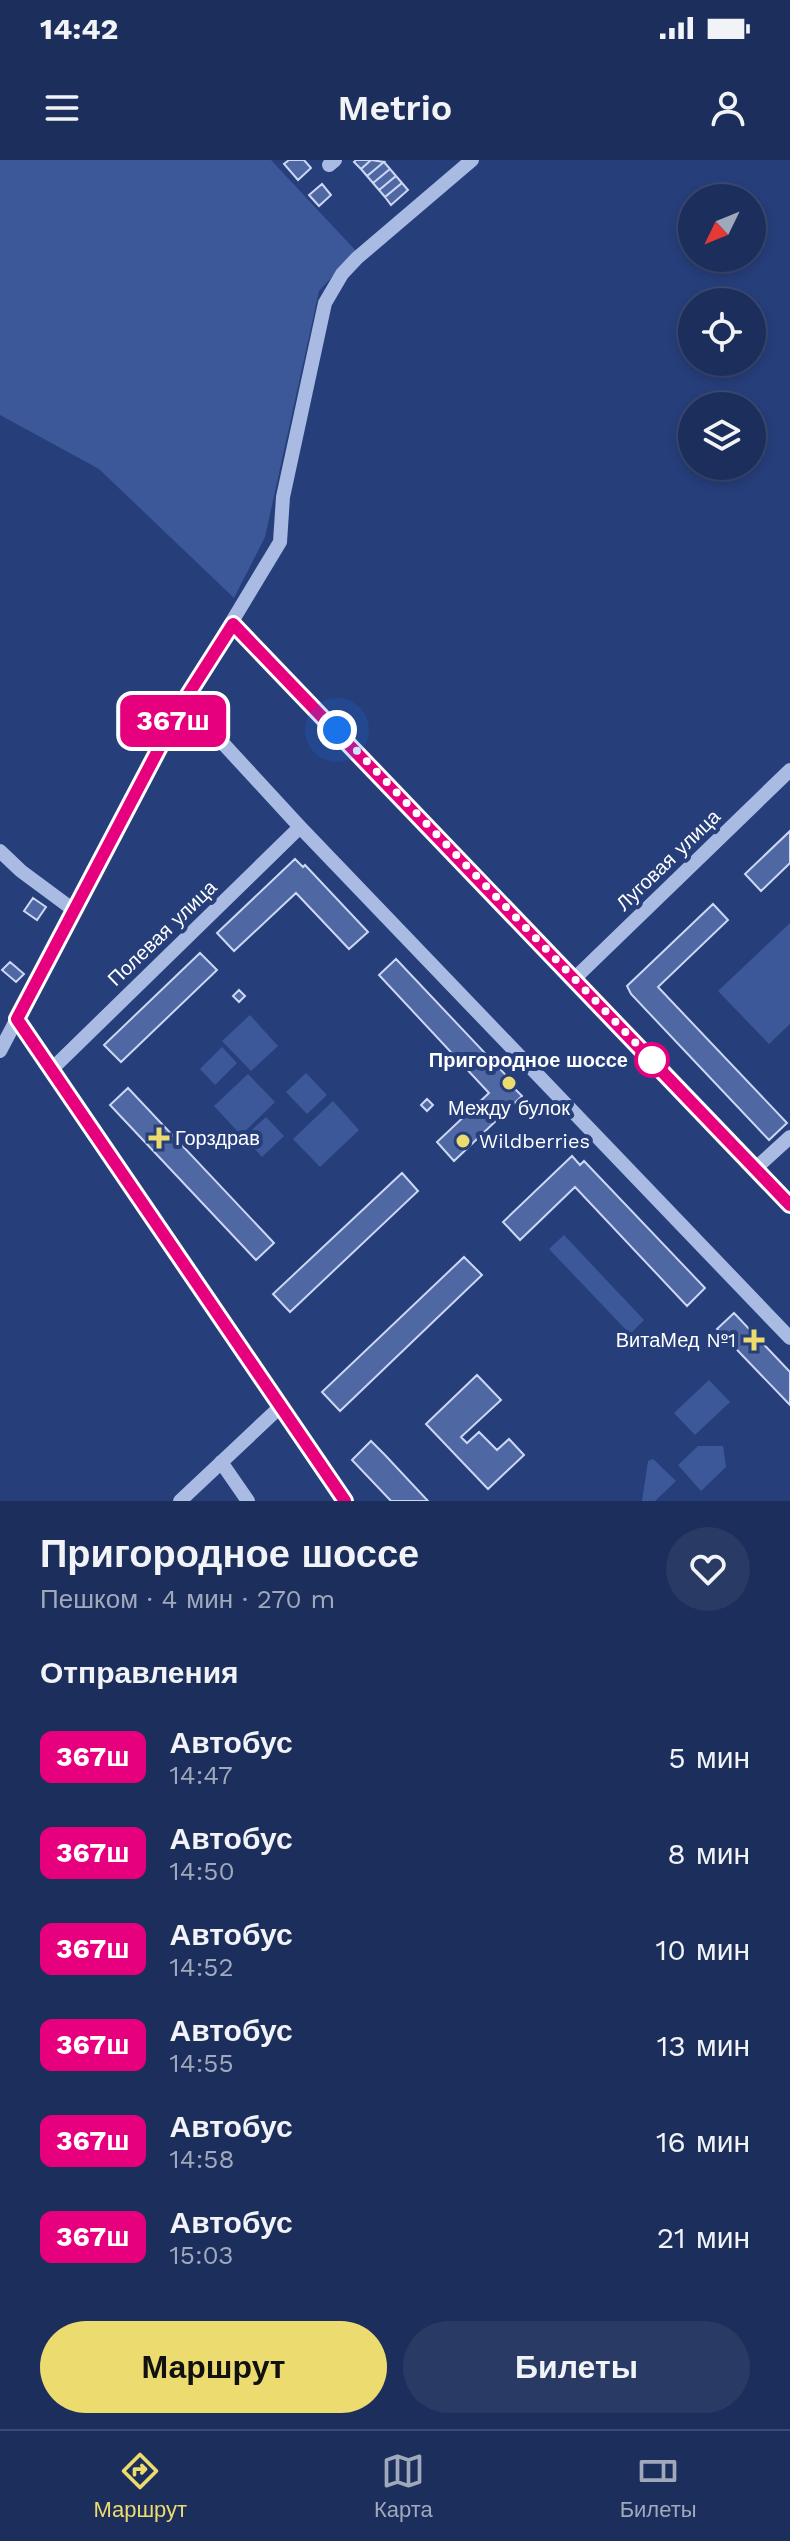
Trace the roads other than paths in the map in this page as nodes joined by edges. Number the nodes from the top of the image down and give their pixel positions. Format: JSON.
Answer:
{"nodes":[{"id":1,"x":472,"y":160,"type":"edge"},
{"id":2,"x":233,"y":624,"type":"junction"},
{"id":3,"x":184,"y":701,"type":"junction"},
{"id":4,"x":790,"y":770,"type":"edge"},
{"id":5,"x":300,"y":827,"type":"junction"},
{"id":6,"x":0,"y":851,"type":"edge"},
{"id":7,"x":75,"y":911,"type":"junction"},
{"id":8,"x":574,"y":979,"type":"junction"},
{"id":9,"x":17,"y":1019,"type":"junction"},
{"id":10,"x":0,"y":1051,"type":"edge"},
{"id":11,"x":52,"y":1069,"type":"junction"},
{"id":12,"x":790,"y":1137,"type":"edge"},
{"id":13,"x":756,"y":1168,"type":"junction"},
{"id":14,"x":790,"y":1205,"type":"edge"},
{"id":15,"x":790,"y":1338,"type":"edge"},
{"id":16,"x":280,"y":1407,"type":"junction"},
{"id":17,"x":221,"y":1462,"type":"junction"},
{"id":18,"x":180,"y":1501,"type":"edge"},
{"id":19,"x":248,"y":1501,"type":"edge"},
{"id":20,"x":345,"y":1501,"type":"edge"}],
"edges":[{"from":1,"to":2,"type":"street"},
{"from":2,"to":3,"type":"street"},
{"from":2,"to":8,"type":"street"},
{"from":3,"to":5,"type":"street"},
{"from":3,"to":7,"type":"street"},
{"from":4,"to":8,"type":"street","name":"Луговая улица"},
{"from":5,"to":11,"type":"street","name":"Полевая улица"},
{"from":5,"to":15,"type":"street"},
{"from":6,"to":7,"type":"street"},
{"from":7,"to":9,"type":"street"},
{"from":8,"to":13,"type":"street"},
{"from":9,"to":10,"type":"street"},
{"from":9,"to":11,"type":"street"},
{"from":11,"to":16,"type":"street"},
{"from":12,"to":13,"type":"street"},
{"from":13,"to":14,"type":"street"},
{"from":16,"to":17,"type":"street"},
{"from":16,"to":20,"type":"street"},
{"from":17,"to":18,"type":"street"},
{"from":17,"to":19,"type":"street"}]}
